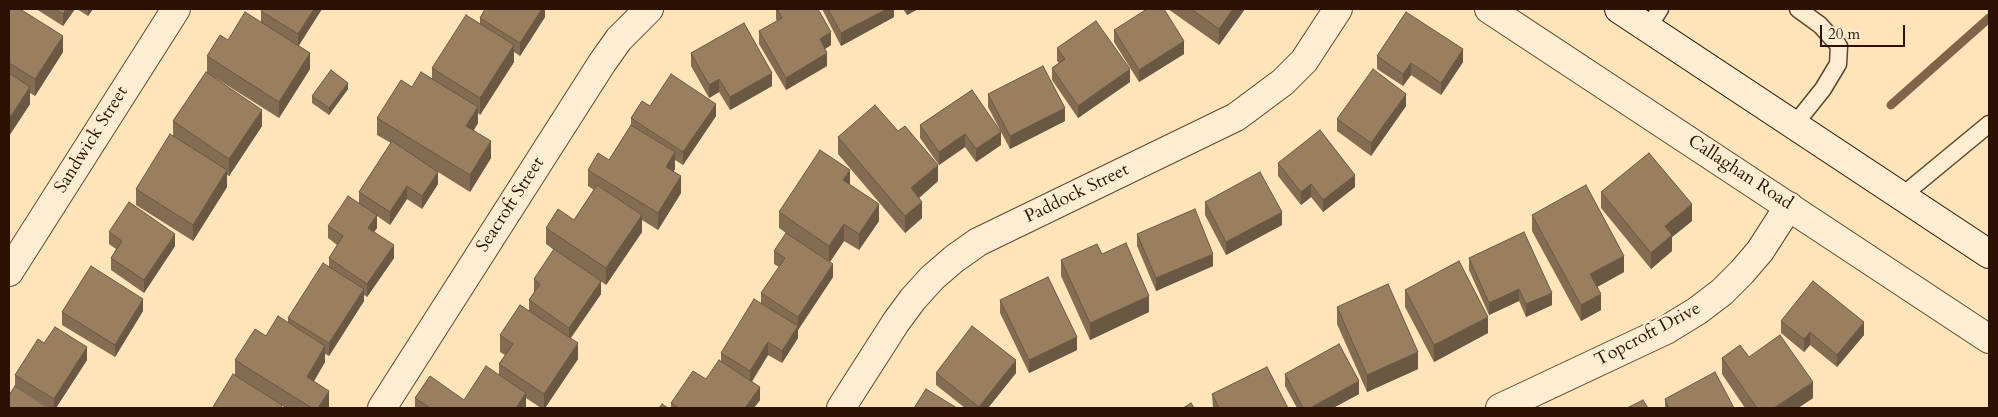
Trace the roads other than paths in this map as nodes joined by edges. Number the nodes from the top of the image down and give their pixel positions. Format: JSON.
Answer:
{"nodes":[{"id":1,"x":176,"y":9,"type":"edge"},
{"id":2,"x":649,"y":9,"type":"edge"},
{"id":3,"x":1338,"y":9,"type":"edge"},
{"id":4,"x":1489,"y":9,"type":"edge"},
{"id":5,"x":1619,"y":9,"type":"edge"},
{"id":6,"x":1798,"y":9,"type":"edge"},
{"id":7,"x":1654,"y":18,"type":"edge"},
{"id":8,"x":1795,"y":124,"type":"junction"},
{"id":9,"x":1988,"y":126,"type":"edge"},
{"id":10,"x":1903,"y":195,"type":"junction"},
{"id":11,"x":1790,"y":206,"type":"junction"},
{"id":12,"x":1989,"y":254,"type":"edge"},
{"id":13,"x":9,"y":272,"type":"edge"},
{"id":14,"x":1989,"y":339,"type":"edge"},
{"id":15,"x":382,"y":408,"type":"edge"},
{"id":16,"x":841,"y":408,"type":"edge"},
{"id":17,"x":1500,"y":408,"type":"edge"}],
"edges":[{"from":1,"to":13,"type":"street","name":"Sandwick Street"},
{"from":2,"to":15,"type":"street","name":"Seacroft Street"},
{"from":3,"to":16,"type":"street","name":"Paddock Street"},
{"from":4,"to":11,"type":"street","name":"Callaghan Road"},
{"from":5,"to":7,"type":"street"},
{"from":6,"to":8,"type":"lane"},
{"from":7,"to":8,"type":"street"},
{"from":8,"to":10,"type":"street"},
{"from":9,"to":10,"type":"lane"},
{"from":10,"to":12,"type":"street"},
{"from":11,"to":14,"type":"street","name":"Callaghan Road"},
{"from":11,"to":17,"type":"street","name":"Topcroft Drive"}]}
